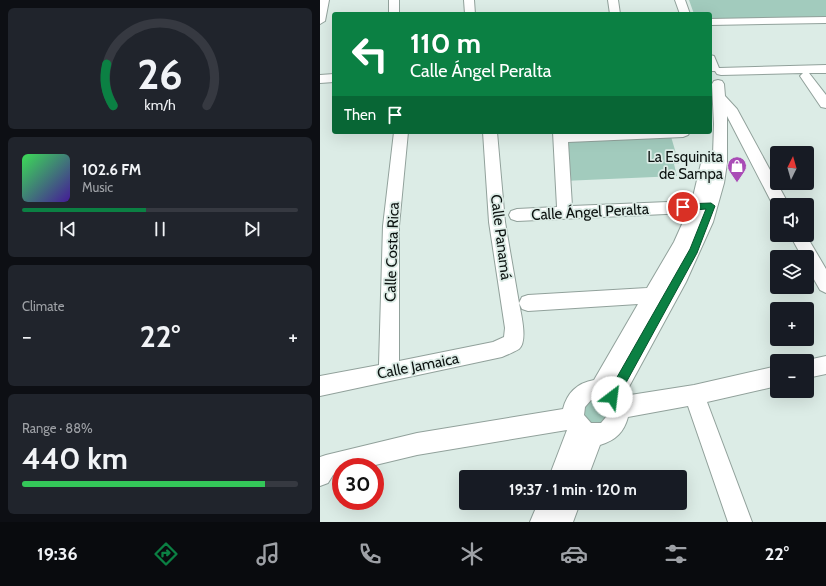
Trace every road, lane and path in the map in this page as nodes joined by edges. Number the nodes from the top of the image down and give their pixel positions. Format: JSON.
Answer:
{"nodes":[{"id":1,"x":324,"y":0,"type":"edge"},
{"id":2,"x":394,"y":0,"type":"edge"},
{"id":3,"x":469,"y":0,"type":"edge"},
{"id":4,"x":613,"y":0,"type":"edge"},
{"id":5,"x":680,"y":0,"type":"edge"},
{"id":6,"x":689,"y":0,"type":"edge"},
{"id":7,"x":394,"y":12,"type":"edge"},
{"id":8,"x":470,"y":12,"type":"edge"},
{"id":9,"x":615,"y":12,"type":"edge"},
{"id":10,"x":684,"y":12,"type":"edge"},
{"id":11,"x":693,"y":12,"type":"edge"},
{"id":12,"x":826,"y":20,"type":"edge"},
{"id":13,"x":320,"y":21,"type":"edge"},
{"id":14,"x":712,"y":22,"type":"edge"},
{"id":15,"x":826,"y":69,"type":"edge"},
{"id":16,"x":806,"y":76,"type":"junction"},
{"id":17,"x":826,"y":76,"type":"edge"},
{"id":18,"x":332,"y":79,"type":"edge"},
{"id":19,"x":715,"y":80,"type":"edge"},
{"id":20,"x":323,"y":86,"type":"edge"},
{"id":21,"x":826,"y":104,"type":"edge"},
{"id":22,"x":714,"y":131,"type":"edge"},
{"id":23,"x":742,"y":132,"type":"junction"},
{"id":24,"x":401,"y":134,"type":"edge"},
{"id":25,"x":490,"y":134,"type":"edge"},
{"id":26,"x":602,"y":134,"type":"edge"},
{"id":27,"x":561,"y":135,"type":"edge"},
{"id":28,"x":777,"y":198,"type":"edge"},
{"id":29,"x":705,"y":206,"type":"junction"},
{"id":30,"x":565,"y":213,"type":"junction"},
{"id":31,"x":517,"y":215,"type":"dead end"},
{"id":32,"x":802,"y":242,"type":"edge"},
{"id":33,"x":826,"y":285,"type":"edge"},
{"id":34,"x":670,"y":295,"type":"junction"},
{"id":35,"x":652,"y":296,"type":"junction"},
{"id":36,"x":528,"y":303,"type":"dead end"},
{"id":37,"x":513,"y":342,"type":"joint"},
{"id":38,"x":826,"y":365,"type":"edge"},
{"id":39,"x":814,"y":368,"type":"edge"},
{"id":40,"x":389,"y":372,"type":"junction"},
{"id":41,"x":770,"y":378,"type":"edge"},
{"id":42,"x":320,"y":386,"type":"edge"},
{"id":43,"x":694,"y":394,"type":"junction"},
{"id":44,"x":610,"y":398,"type":"junction"},
{"id":45,"x":582,"y":426,"type":"junction"},
{"id":46,"x":563,"y":470,"type":"edge"},
{"id":47,"x":578,"y":470,"type":"edge"},
{"id":48,"x":320,"y":475,"type":"edge"},
{"id":49,"x":547,"y":510,"type":"edge"},
{"id":50,"x":565,"y":510,"type":"edge"},
{"id":51,"x":542,"y":522,"type":"edge"},
{"id":52,"x":561,"y":522,"type":"edge"},
{"id":53,"x":740,"y":522,"type":"edge"}],
"edges":[{"from":1,"to":13,"type":"street"},
{"from":2,"to":7,"type":"street"},
{"from":3,"to":8,"type":"street"},
{"from":4,"to":9,"type":"street"},
{"from":5,"to":10,"type":"street"},
{"from":6,"to":11,"type":"street"},
{"from":12,"to":14,"type":"street"},
{"from":15,"to":19,"type":"street"},
{"from":16,"to":17,"type":"street"},
{"from":16,"to":19,"type":"street"},
{"from":16,"to":21,"type":"street"},
{"from":18,"to":20,"type":"street"},
{"from":19,"to":22,"type":"street"},
{"from":19,"to":23,"type":"street"},
{"from":22,"to":23,"type":"street"},
{"from":22,"to":29,"type":"street"},
{"from":23,"to":28,"type":"street"},
{"from":24,"to":40,"type":"street","name":"Calle Costa Rica"},
{"from":25,"to":37,"type":"street","name":"Calle Panamá"},
{"from":26,"to":27,"type":"street"},
{"from":27,"to":30,"type":"street"},
{"from":29,"to":30,"type":"street","name":"Calle Ángel Peralta"},
{"from":29,"to":34,"type":"street"},
{"from":29,"to":35,"type":"street"},
{"from":30,"to":31,"type":"street","name":"Calle Ángel Peralta"},
{"from":32,"to":33,"type":"street"},
{"from":34,"to":35,"type":"street"},
{"from":34,"to":44,"type":"street"},
{"from":35,"to":36,"type":"street"},
{"from":35,"to":44,"type":"street"},
{"from":37,"to":40,"type":"street","name":"Calle Jamaica"},
{"from":38,"to":39,"type":"street"},
{"from":40,"to":42,"type":"street","name":"Calle Jamaica"},
{"from":41,"to":43,"type":"street"},
{"from":43,"to":44,"type":"street"},
{"from":43,"to":53,"type":"street"},
{"from":44,"to":45,"type":"street"},
{"from":44,"to":45,"type":"street"},
{"from":45,"to":46,"type":"street"},
{"from":45,"to":47,"type":"street"},
{"from":45,"to":48,"type":"street"},
{"from":49,"to":51,"type":"street"},
{"from":50,"to":52,"type":"street"}]}
